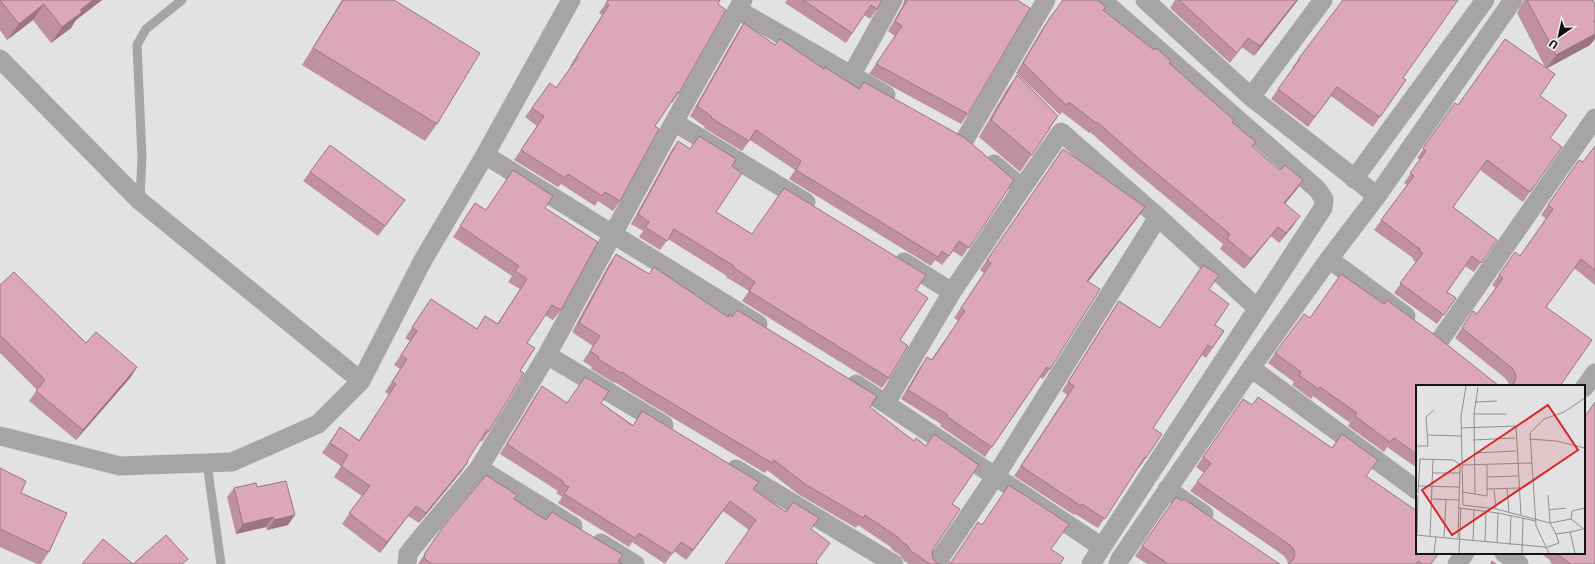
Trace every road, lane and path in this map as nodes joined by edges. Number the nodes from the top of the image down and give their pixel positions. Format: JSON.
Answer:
{"nodes":[{"id":1,"x":182,"y":0,"type":"edge"},
{"id":2,"x":571,"y":0,"type":"edge"},
{"id":3,"x":893,"y":0,"type":"edge"},
{"id":4,"x":1046,"y":0,"type":"edge"},
{"id":5,"x":1102,"y":0,"type":"edge"},
{"id":6,"x":1323,"y":0,"type":"edge"},
{"id":7,"x":1485,"y":0,"type":"edge"},
{"id":8,"x":1513,"y":0,"type":"edge"},
{"id":9,"x":1154,"y":3,"type":"edge"},
{"id":10,"x":740,"y":5,"type":"edge"},
{"id":11,"x":0,"y":59,"type":"edge"},
{"id":12,"x":850,"y":76,"type":"junction"},
{"id":13,"x":1251,"y":96,"type":"junction"},
{"id":14,"x":898,"y":102,"type":"edge"},
{"id":15,"x":1595,"y":118,"type":"edge"},
{"id":16,"x":674,"y":122,"type":"junction"},
{"id":17,"x":485,"y":154,"type":"junction"},
{"id":18,"x":1354,"y":179,"type":"junction"},
{"id":19,"x":1022,"y":188,"type":"junction"},
{"id":20,"x":1376,"y":196,"type":"junction"},
{"id":21,"x":140,"y":201,"type":"junction"},
{"id":22,"x":823,"y":213,"type":"edge"},
{"id":23,"x":1158,"y":217,"type":"junction"},
{"id":24,"x":614,"y":235,"type":"junction"},
{"id":25,"x":891,"y":254,"type":"edge"},
{"id":26,"x":1329,"y":259,"type":"junction"},
{"id":27,"x":952,"y":292,"type":"junction"},
{"id":28,"x":1257,"y":308,"type":"junction"},
{"id":29,"x":770,"y":331,"type":"edge"},
{"id":30,"x":547,"y":355,"type":"junction"},
{"id":31,"x":1251,"y":368,"type":"junction"},
{"id":32,"x":838,"y":373,"type":"edge"},
{"id":33,"x":1595,"y":373,"type":"edge"},
{"id":34,"x":361,"y":381,"type":"junction"},
{"id":35,"x":1585,"y":387,"type":"edge"},
{"id":36,"x":886,"y":403,"type":"junction"},
{"id":37,"x":676,"y":433,"type":"edge"},
{"id":38,"x":0,"y":436,"type":"edge"},
{"id":39,"x":724,"y":462,"type":"edge"},
{"id":40,"x":206,"y":463,"type":"junction"},
{"id":41,"x":479,"y":468,"type":"junction"},
{"id":42,"x":995,"y":477,"type":"junction"},
{"id":43,"x":1168,"y":489,"type":"junction"},
{"id":44,"x":1416,"y":489,"type":"edge"},
{"id":45,"x":1219,"y":524,"type":"edge"},
{"id":46,"x":1102,"y":547,"type":"junction"},
{"id":47,"x":1465,"y":554,"type":"edge"},
{"id":48,"x":1505,"y":554,"type":"edge"},
{"id":49,"x":221,"y":564,"type":"edge"},
{"id":50,"x":407,"y":564,"type":"edge"},
{"id":51,"x":635,"y":564,"type":"edge"},
{"id":52,"x":894,"y":564,"type":"edge"},
{"id":53,"x":936,"y":564,"type":"edge"},
{"id":54,"x":1091,"y":564,"type":"edge"},
{"id":55,"x":1118,"y":564,"type":"edge"},
{"id":56,"x":1457,"y":564,"type":"edge"},
{"id":57,"x":1519,"y":564,"type":"edge"}],
"edges":[{"from":1,"to":21,"type":"lane"},
{"from":2,"to":17,"type":"street"},
{"from":3,"to":12,"type":"street"},
{"from":4,"to":19,"type":"street"},
{"from":5,"to":28,"type":"street"},
{"from":6,"to":13,"type":"street"},
{"from":7,"to":18,"type":"street"},
{"from":8,"to":20,"type":"street"},
{"from":9,"to":13,"type":"street"},
{"from":10,"to":12,"type":"street"},
{"from":10,"to":16,"type":"street"},
{"from":11,"to":21,"type":"street"},
{"from":12,"to":14,"type":"street"},
{"from":13,"to":18,"type":"street"},
{"from":15,"to":26,"type":"street"},
{"from":16,"to":22,"type":"street"},
{"from":16,"to":24,"type":"street"},
{"from":17,"to":24,"type":"street"},
{"from":17,"to":34,"type":"street"},
{"from":18,"to":20,"type":"street"},
{"from":19,"to":23,"type":"street"},
{"from":19,"to":27,"type":"street"},
{"from":20,"to":26,"type":"street"},
{"from":21,"to":34,"type":"street"},
{"from":23,"to":28,"type":"street"},
{"from":23,"to":42,"type":"street"},
{"from":24,"to":29,"type":"street"},
{"from":24,"to":30,"type":"street"},
{"from":25,"to":27,"type":"street"},
{"from":26,"to":31,"type":"street"},
{"from":27,"to":36,"type":"street"},
{"from":28,"to":46,"type":"street"},
{"from":30,"to":37,"type":"street"},
{"from":30,"to":41,"type":"street"},
{"from":31,"to":43,"type":"street"},
{"from":31,"to":44,"type":"street"},
{"from":32,"to":36,"type":"street"},
{"from":33,"to":35,"type":"street"},
{"from":34,"to":40,"type":"street"},
{"from":36,"to":42,"type":"street"},
{"from":38,"to":40,"type":"street"},
{"from":39,"to":52,"type":"street"},
{"from":40,"to":49,"type":"lane"},
{"from":41,"to":50,"type":"street"},
{"from":41,"to":51,"type":"street"},
{"from":42,"to":46,"type":"street"},
{"from":42,"to":53,"type":"street"},
{"from":43,"to":45,"type":"street"},
{"from":43,"to":55,"type":"street"},
{"from":46,"to":54,"type":"street"},
{"from":47,"to":56,"type":"street"},
{"from":48,"to":57,"type":"street"}]}
